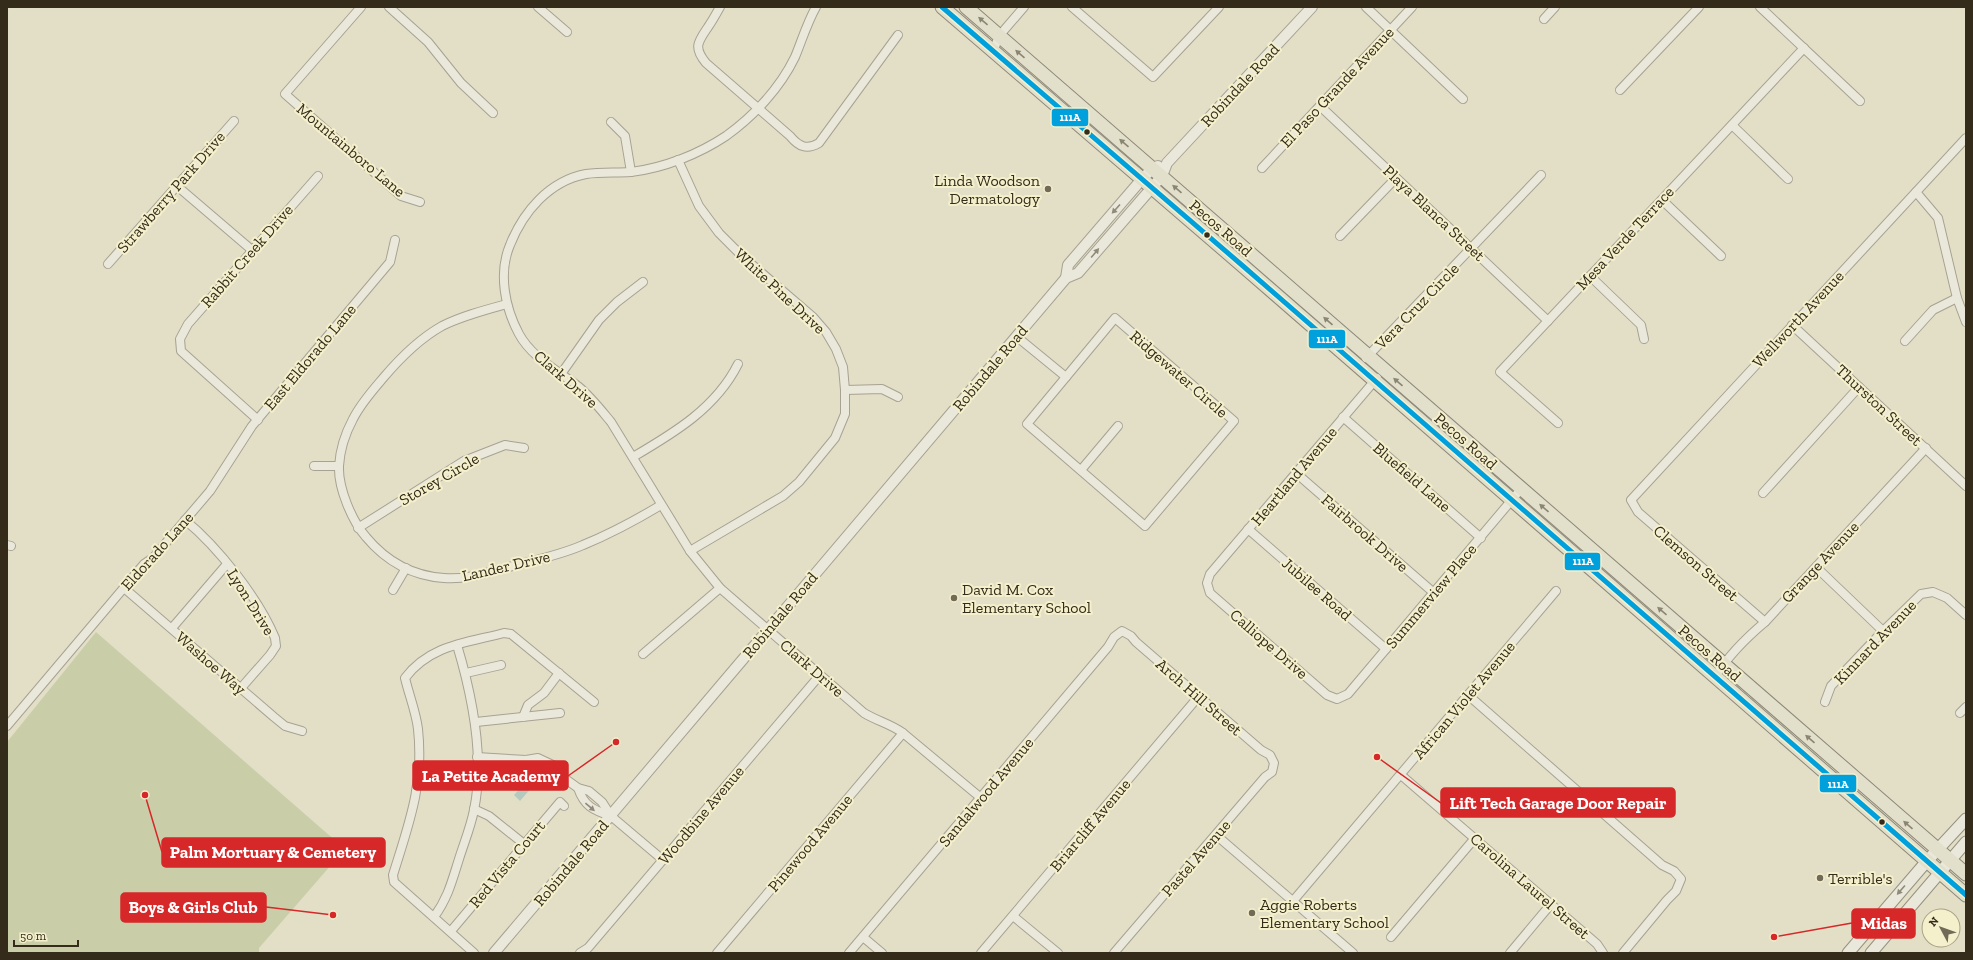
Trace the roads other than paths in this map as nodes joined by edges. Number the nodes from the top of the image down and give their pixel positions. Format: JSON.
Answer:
{"nodes":[{"id":1,"x":361,"y":7,"type":"edge"},
{"id":2,"x":389,"y":7,"type":"edge"},
{"id":3,"x":538,"y":7,"type":"edge"},
{"id":4,"x":720,"y":7,"type":"edge"},
{"id":5,"x":816,"y":7,"type":"edge"},
{"id":6,"x":942,"y":7,"type":"edge"},
{"id":7,"x":966,"y":7,"type":"edge"},
{"id":8,"x":1024,"y":7,"type":"edge"},
{"id":9,"x":1072,"y":7,"type":"edge"},
{"id":10,"x":1219,"y":7,"type":"edge"},
{"id":11,"x":1312,"y":7,"type":"edge"},
{"id":12,"x":1366,"y":7,"type":"edge"},
{"id":13,"x":1412,"y":7,"type":"edge"},
{"id":14,"x":1555,"y":7,"type":"edge"},
{"id":15,"x":1699,"y":7,"type":"edge"},
{"id":16,"x":1760,"y":7,"type":"edge"},
{"id":17,"x":1544,"y":19,"type":"dead end"},
{"id":18,"x":1390,"y":30,"type":"junction"},
{"id":19,"x":566,"y":32,"type":"dead end"},
{"id":20,"x":898,"y":35,"type":"dead end"},
{"id":21,"x":1000,"y":36,"type":"junction"},
{"id":22,"x":1804,"y":48,"type":"junction"},
{"id":23,"x":993,"y":52,"type":"junction"},
{"id":24,"x":1620,"y":90,"type":"dead end"},
{"id":25,"x":1463,"y":99,"type":"dead end"},
{"id":26,"x":1860,"y":101,"type":"dead end"},
{"id":27,"x":1320,"y":106,"type":"junction"},
{"id":28,"x":758,"y":108,"type":"junction"},
{"id":29,"x":493,"y":113,"type":"dead end"},
{"id":30,"x":234,"y":121,"type":"dead end"},
{"id":31,"x":611,"y":122,"type":"dead end"},
{"id":32,"x":1732,"y":125,"type":"junction"},
{"id":33,"x":1966,"y":138,"type":"edge"},
{"id":34,"x":678,"y":160,"type":"junction"},
{"id":35,"x":1262,"y":168,"type":"dead end"},
{"id":36,"x":631,"y":172,"type":"junction"},
{"id":37,"x":1158,"y":172,"type":"junction"},
{"id":38,"x":318,"y":176,"type":"dead end"},
{"id":39,"x":1541,"y":176,"type":"dead end"},
{"id":40,"x":1396,"y":178,"type":"junction"},
{"id":41,"x":1788,"y":180,"type":"dead end"},
{"id":42,"x":1147,"y":183,"type":"junction"},
{"id":43,"x":177,"y":186,"type":"junction"},
{"id":44,"x":1916,"y":192,"type":"junction"},
{"id":45,"x":1662,"y":200,"type":"junction"},
{"id":46,"x":420,"y":202,"type":"dead end"},
{"id":47,"x":1340,"y":236,"type":"dead end"},
{"id":48,"x":396,"y":240,"type":"dead end"},
{"id":49,"x":1472,"y":249,"type":"junction"},
{"id":50,"x":253,"y":251,"type":"junction"},
{"id":51,"x":1721,"y":256,"type":"dead end"},
{"id":52,"x":108,"y":264,"type":"dead end"},
{"id":53,"x":1243,"y":266,"type":"junction"},
{"id":54,"x":1590,"y":276,"type":"junction"},
{"id":55,"x":1280,"y":280,"type":"junction"},
{"id":56,"x":642,"y":282,"type":"dead end"},
{"id":57,"x":1958,"y":298,"type":"junction"},
{"id":58,"x":507,"y":304,"type":"junction"},
{"id":59,"x":1548,"y":320,"type":"junction"},
{"id":60,"x":1966,"y":322,"type":"edge"},
{"id":61,"x":1792,"y":325,"type":"junction"},
{"id":62,"x":1016,"y":336,"type":"junction"},
{"id":63,"x":1644,"y":339,"type":"dead end"},
{"id":64,"x":1905,"y":341,"type":"dead end"},
{"id":65,"x":1368,"y":356,"type":"junction"},
{"id":66,"x":738,"y":364,"type":"dead end"},
{"id":67,"x":1358,"y":366,"type":"junction"},
{"id":68,"x":1384,"y":370,"type":"junction"},
{"id":69,"x":561,"y":374,"type":"junction"},
{"id":70,"x":1066,"y":376,"type":"junction"},
{"id":71,"x":1374,"y":380,"type":"junction"},
{"id":72,"x":1859,"y":387,"type":"junction"},
{"id":73,"x":845,"y":390,"type":"junction"},
{"id":74,"x":898,"y":397,"type":"dead end"},
{"id":75,"x":1343,"y":417,"type":"junction"},
{"id":76,"x":258,"y":420,"type":"junction"},
{"id":77,"x":1558,"y":423,"type":"dead end"},
{"id":78,"x":1118,"y":426,"type":"dead end"},
{"id":79,"x":524,"y":448,"type":"dead end"},
{"id":80,"x":1926,"y":448,"type":"junction"},
{"id":81,"x":633,"y":457,"type":"junction"},
{"id":82,"x":314,"y":466,"type":"dead end"},
{"id":83,"x":339,"y":466,"type":"junction"},
{"id":84,"x":1081,"y":470,"type":"junction"},
{"id":85,"x":222,"y":473,"type":"joint"},
{"id":86,"x":1296,"y":473,"type":"junction"},
{"id":87,"x":1966,"y":486,"type":"edge"},
{"id":88,"x":1521,"y":489,"type":"junction"},
{"id":89,"x":1763,"y":493,"type":"dead end"},
{"id":90,"x":1512,"y":500,"type":"junction"},
{"id":91,"x":1631,"y":500,"type":"joint"},
{"id":92,"x":661,"y":505,"type":"junction"},
{"id":93,"x":186,"y":520,"type":"junction"},
{"id":94,"x":358,"y":528,"type":"junction"},
{"id":95,"x":1248,"y":529,"type":"junction"},
{"id":96,"x":1481,"y":538,"type":"junction"},
{"id":97,"x":690,"y":551,"type":"junction"},
{"id":98,"x":227,"y":564,"type":"junction"},
{"id":99,"x":1816,"y":567,"type":"junction"},
{"id":100,"x":406,"y":568,"type":"junction"},
{"id":101,"x":1207,"y":583,"type":"joint"},
{"id":102,"x":124,"y":588,"type":"junction"},
{"id":103,"x":720,"y":588,"type":"junction"},
{"id":104,"x":393,"y":590,"type":"dead end"},
{"id":105,"x":1556,"y":591,"type":"dead end"},
{"id":106,"x":1434,"y":594,"type":"junction"},
{"id":107,"x":1966,"y":615,"type":"edge"},
{"id":108,"x":1765,"y":622,"type":"junction"},
{"id":109,"x":172,"y":628,"type":"junction"},
{"id":110,"x":767,"y":630,"type":"junction"},
{"id":111,"x":1122,"y":631,"type":"joint"},
{"id":112,"x":1883,"y":631,"type":"junction"},
{"id":113,"x":457,"y":645,"type":"junction"},
{"id":114,"x":1386,"y":649,"type":"junction"},
{"id":115,"x":643,"y":654,"type":"dead end"},
{"id":116,"x":501,"y":665,"type":"dead end"},
{"id":117,"x":1723,"y":665,"type":"junction"},
{"id":118,"x":466,"y":673,"type":"junction"},
{"id":119,"x":559,"y":674,"type":"junction"},
{"id":120,"x":820,"y":675,"type":"junction"},
{"id":121,"x":1715,"y":677,"type":"junction"},
{"id":122,"x":241,"y":688,"type":"junction"},
{"id":123,"x":1199,"y":696,"type":"junction"},
{"id":124,"x":1468,"y":696,"type":"junction"},
{"id":125,"x":1337,"y":699,"type":"joint"},
{"id":126,"x":594,"y":702,"type":"dead end"},
{"id":127,"x":1825,"y":702,"type":"dead end"},
{"id":128,"x":1966,"y":707,"type":"edge"},
{"id":129,"x":560,"y":712,"type":"dead end"},
{"id":130,"x":1960,"y":713,"type":"dead end"},
{"id":131,"x":523,"y":717,"type":"junction"},
{"id":132,"x":476,"y":722,"type":"junction"},
{"id":133,"x":7,"y":726,"type":"edge"},
{"id":134,"x":302,"y":731,"type":"dead end"},
{"id":135,"x":903,"y":733,"type":"junction"},
{"id":136,"x":477,"y":757,"type":"junction"},
{"id":137,"x":526,"y":760,"type":"junction"},
{"id":138,"x":1274,"y":763,"type":"joint"},
{"id":139,"x":560,"y":775,"type":"junction"},
{"id":140,"x":1401,"y":775,"type":"junction"},
{"id":141,"x":578,"y":788,"type":"junction"},
{"id":142,"x":981,"y":798,"type":"junction"},
{"id":143,"x":564,"y":806,"type":"dead end"},
{"id":144,"x":474,"y":809,"type":"junction"},
{"id":145,"x":611,"y":816,"type":"junction"},
{"id":146,"x":1966,"y":819,"type":"edge"},
{"id":147,"x":1216,"y":835,"type":"junction"},
{"id":148,"x":1475,"y":838,"type":"junction"},
{"id":149,"x":1966,"y":842,"type":"edge"},
{"id":150,"x":524,"y":844,"type":"junction"},
{"id":151,"x":1937,"y":850,"type":"junction"},
{"id":152,"x":663,"y":860,"type":"junction"},
{"id":153,"x":1950,"y":860,"type":"junction"},
{"id":154,"x":1927,"y":861,"type":"junction"},
{"id":155,"x":1940,"y":872,"type":"junction"},
{"id":156,"x":1966,"y":874,"type":"edge"},
{"id":157,"x":1966,"y":895,"type":"edge"},
{"id":158,"x":1293,"y":901,"type":"junction"},
{"id":159,"x":1551,"y":904,"type":"junction"},
{"id":160,"x":1013,"y":916,"type":"junction"},
{"id":161,"x":434,"y":917,"type":"junction"},
{"id":162,"x":451,"y":931,"type":"junction"},
{"id":163,"x":863,"y":937,"type":"junction"},
{"id":164,"x":1391,"y":937,"type":"dead end"},
{"id":165,"x":474,"y":953,"type":"edge"},
{"id":166,"x":494,"y":953,"type":"edge"},
{"id":167,"x":580,"y":953,"type":"edge"},
{"id":168,"x":717,"y":953,"type":"edge"},
{"id":169,"x":849,"y":953,"type":"edge"},
{"id":170,"x":882,"y":953,"type":"edge"},
{"id":171,"x":981,"y":953,"type":"edge"},
{"id":172,"x":1058,"y":953,"type":"edge"},
{"id":173,"x":1114,"y":953,"type":"edge"},
{"id":174,"x":1353,"y":953,"type":"edge"},
{"id":175,"x":1510,"y":953,"type":"edge"},
{"id":176,"x":1603,"y":953,"type":"edge"},
{"id":177,"x":1623,"y":953,"type":"edge"},
{"id":178,"x":1848,"y":953,"type":"edge"},
{"id":179,"x":1871,"y":953,"type":"edge"}],
"edges":[{"from":1,"to":46,"type":"street","name":"Mountainboro Lane"},
{"from":2,"to":29,"type":"street"},
{"from":3,"to":19,"type":"street"},
{"from":4,"to":28,"type":"street"},
{"from":5,"to":28,"type":"street","name":"Clark Drive"},
{"from":6,"to":23,"type":"main road","name":"Pecos Road"},
{"from":21,"to":7,"type":"main road","name":"Pecos Road","one_way":true},
{"from":8,"to":21,"type":"street"},
{"from":9,"to":10,"type":"street"},
{"from":11,"to":37,"type":"street","name":"Robindale Road"},
{"from":12,"to":18,"type":"street"},
{"from":13,"to":18,"type":"street","name":"El Paso Grande Avenue"},
{"from":14,"to":17,"type":"street"},
{"from":15,"to":24,"type":"street"},
{"from":16,"to":22,"type":"street"},
{"from":18,"to":25,"type":"street"},
{"from":18,"to":27,"type":"street","name":"El Paso Grande Avenue"},
{"from":20,"to":28,"type":"street"},
{"from":21,"to":23,"type":"street"},
{"from":37,"to":21,"type":"main road","name":"Pecos Road","one_way":true},
{"from":22,"to":26,"type":"street"},
{"from":22,"to":32,"type":"street","name":"Mesa Verde Terrace"},
{"from":23,"to":42,"type":"main road","name":"Pecos Road"},
{"from":27,"to":35,"type":"street","name":"El Paso Grande Avenue"},
{"from":27,"to":40,"type":"street","name":"Playa Blanca Street"},
{"from":28,"to":34,"type":"street","name":"Clark Drive"},
{"from":30,"to":43,"type":"street","name":"Strawberry Park Drive"},
{"from":31,"to":36,"type":"street"},
{"from":32,"to":41,"type":"street"},
{"from":32,"to":45,"type":"street","name":"Mesa Verde Terrace"},
{"from":33,"to":44,"type":"street","name":"Wellworth Avenue"},
{"from":34,"to":36,"type":"street","name":"Clark Drive"},
{"from":34,"to":73,"type":"street","name":"White Pine Drive"},
{"from":36,"to":58,"type":"street","name":"Clark Drive"},
{"from":37,"to":42,"type":"street","name":"Robindale Road"},
{"from":55,"to":37,"type":"main road","name":"Pecos Road","one_way":true},
{"from":38,"to":50,"type":"street","name":"Rabbit Creek Drive"},
{"from":39,"to":49,"type":"street","name":"Vera Cruz Circle"},
{"from":40,"to":47,"type":"street"},
{"from":40,"to":49,"type":"street","name":"Playa Blanca Street"},
{"from":42,"to":53,"type":"main road","name":"Pecos Road"},
{"from":42,"to":62,"type":"street","name":"Robindale Road"},
{"from":43,"to":50,"type":"street"},
{"from":43,"to":52,"type":"street","name":"Strawberry Park Drive"},
{"from":44,"to":57,"type":"street"},
{"from":44,"to":61,"type":"street","name":"Wellworth Avenue"},
{"from":45,"to":51,"type":"street"},
{"from":45,"to":54,"type":"street","name":"Mesa Verde Terrace"},
{"from":48,"to":76,"type":"street","name":"East Eldorado Lane"},
{"from":49,"to":59,"type":"street","name":"Playa Blanca Street"},
{"from":49,"to":65,"type":"street","name":"Vera Cruz Circle"},
{"from":50,"to":76,"type":"street","name":"Rabbit Creek Drive"},
{"from":53,"to":55,"type":"main road"},
{"from":53,"to":67,"type":"main road","name":"Pecos Road"},
{"from":54,"to":59,"type":"street","name":"Mesa Verde Terrace"},
{"from":54,"to":63,"type":"street"},
{"from":65,"to":55,"type":"main road","name":"Pecos Road","one_way":true},
{"from":56,"to":69,"type":"street"},
{"from":57,"to":60,"type":"street"},
{"from":57,"to":64,"type":"street"},
{"from":58,"to":69,"type":"street","name":"Clark Drive"},
{"from":58,"to":83,"type":"street","name":"Lander Drive"},
{"from":59,"to":77,"type":"street","name":"Mesa Verde Terrace"},
{"from":61,"to":72,"type":"street","name":"Thurston Street"},
{"from":61,"to":91,"type":"street","name":"Wellworth Avenue"},
{"from":62,"to":70,"type":"street"},
{"from":62,"to":110,"type":"street","name":"Robindale Road"},
{"from":65,"to":67,"type":"street","name":"Vera Cruz Circle"},
{"from":65,"to":68,"type":"main road","name":"Pecos Road"},
{"from":66,"to":81,"type":"street"},
{"from":67,"to":71,"type":"main road","name":"Pecos Road"},
{"from":68,"to":71,"type":"street","name":"Heartland Avenue"},
{"from":88,"to":68,"type":"main road","name":"Pecos Road","one_way":true},
{"from":69,"to":81,"type":"street","name":"Clark Drive"},
{"from":70,"to":84,"type":"street","name":"Ridgewater Circle"},
{"from":70,"to":84,"type":"street","name":"Ridgewater Circle"},
{"from":71,"to":75,"type":"street","name":"Heartland Avenue"},
{"from":71,"to":90,"type":"main road","name":"Pecos Road"},
{"from":72,"to":80,"type":"street","name":"Thurston Street"},
{"from":72,"to":89,"type":"street"},
{"from":73,"to":74,"type":"street"},
{"from":73,"to":97,"type":"street","name":"White Pine Drive"},
{"from":75,"to":86,"type":"street","name":"Heartland Avenue"},
{"from":75,"to":96,"type":"street","name":"Bluefield Lane"},
{"from":76,"to":85,"type":"street","name":"East Eldorado Lane"},
{"from":78,"to":84,"type":"street"},
{"from":79,"to":94,"type":"street","name":"Storey Circle"},
{"from":80,"to":87,"type":"street","name":"Thurston Street"},
{"from":80,"to":99,"type":"street","name":"Grange Avenue"},
{"from":81,"to":92,"type":"street","name":"Clark Drive"},
{"from":82,"to":83,"type":"street"},
{"from":83,"to":94,"type":"street","name":"Lander Drive"},
{"from":85,"to":93,"type":"street","name":"Eldorado Lane"},
{"from":86,"to":95,"type":"street","name":"Heartland Avenue"},
{"from":86,"to":106,"type":"street","name":"Fairbrook Drive"},
{"from":88,"to":90,"type":"street","name":"Summerview Place"},
{"from":117,"to":88,"type":"main road","name":"Pecos Road","one_way":true},
{"from":90,"to":96,"type":"street","name":"Summerview Place"},
{"from":90,"to":121,"type":"main road","name":"Pecos Road"},
{"from":91,"to":108,"type":"street","name":"Clemson Street"},
{"from":92,"to":97,"type":"street","name":"Clark Drive"},
{"from":92,"to":100,"type":"street","name":"Lander Drive"},
{"from":93,"to":98,"type":"street","name":"Lyon Drive"},
{"from":93,"to":102,"type":"street","name":"Eldorado Lane"},
{"from":94,"to":100,"type":"street","name":"Lander Drive"},
{"from":95,"to":101,"type":"street","name":"Heartland Avenue"},
{"from":95,"to":114,"type":"street","name":"Jubilee Road"},
{"from":96,"to":106,"type":"street","name":"Summerview Place"},
{"from":97,"to":103,"type":"street","name":"Clark Drive"},
{"from":98,"to":109,"type":"street"},
{"from":98,"to":122,"type":"street","name":"Lyon Drive"},
{"from":99,"to":108,"type":"street","name":"Grange Avenue"},
{"from":99,"to":112,"type":"street"},
{"from":100,"to":104,"type":"street"},
{"from":101,"to":125,"type":"street","name":"Calliope Drive"},
{"from":102,"to":109,"type":"street","name":"Washoe Way"},
{"from":102,"to":133,"type":"street","name":"Eldorado Lane"},
{"from":103,"to":110,"type":"street","name":"Clark Drive"},
{"from":103,"to":115,"type":"street"},
{"from":105,"to":124,"type":"street","name":"African Violet Avenue"},
{"from":106,"to":114,"type":"street","name":"Summerview Place"},
{"from":107,"to":112,"type":"street","name":"Kinnard Avenue"},
{"from":108,"to":117,"type":"street","name":"Grange Avenue"},
{"from":109,"to":122,"type":"street","name":"Washoe Way"},
{"from":110,"to":120,"type":"street","name":"Clark Drive"},
{"from":110,"to":145,"type":"street","name":"Robindale Road"},
{"from":111,"to":123,"type":"street","name":"Arch Hill Street"},
{"from":111,"to":142,"type":"street","name":"Sandalwood Avenue"},
{"from":112,"to":127,"type":"street","name":"Kinnard Avenue"},
{"from":113,"to":118,"type":"street"},
{"from":113,"to":119,"type":"street"},
{"from":113,"to":161,"type":"street"},
{"from":114,"to":125,"type":"street","name":"Summerview Place"},
{"from":116,"to":118,"type":"street"},
{"from":117,"to":121,"type":"street","name":"Grange Avenue"},
{"from":151,"to":117,"type":"main road","name":"Pecos Road","one_way":true},
{"from":118,"to":132,"type":"street"},
{"from":119,"to":126,"type":"street"},
{"from":119,"to":131,"type":"street"},
{"from":120,"to":135,"type":"street","name":"Clark Drive"},
{"from":120,"to":152,"type":"street","name":"Woodbine Avenue"},
{"from":121,"to":154,"type":"main road","name":"Pecos Road"},
{"from":122,"to":134,"type":"street","name":"Washoe Way"},
{"from":123,"to":138,"type":"street","name":"Arch Hill Street"},
{"from":123,"to":160,"type":"street","name":"Briarcliff Avenue"},
{"from":124,"to":140,"type":"street","name":"African Violet Avenue"},
{"from":124,"to":177,"type":"street"},
{"from":128,"to":130,"type":"street"},
{"from":129,"to":131,"type":"street"},
{"from":131,"to":132,"type":"street"},
{"from":132,"to":136,"type":"street"},
{"from":135,"to":142,"type":"street","name":"Clark Drive"},
{"from":135,"to":168,"type":"street","name":"Pinewood Avenue"},
{"from":136,"to":137,"type":"street"},
{"from":136,"to":144,"type":"street"},
{"from":137,"to":139,"type":"street"},
{"from":137,"to":139,"type":"street"},
{"from":138,"to":147,"type":"street","name":"Pastel Avenue"},
{"from":139,"to":141,"type":"street"},
{"from":140,"to":148,"type":"street","name":"Carolina Laurel Street"},
{"from":140,"to":158,"type":"street","name":"African Violet Avenue"},
{"from":141,"to":145,"type":"street"},
{"from":141,"to":145,"type":"street","one_way":true},
{"from":142,"to":163,"type":"street","name":"Sandalwood Avenue"},
{"from":143,"to":150,"type":"street","name":"Red Vista Court"},
{"from":144,"to":150,"type":"street"},
{"from":144,"to":161,"type":"street"},
{"from":145,"to":152,"type":"street"},
{"from":145,"to":166,"type":"street","name":"Robindale Road"},
{"from":146,"to":151,"type":"main road"},
{"from":147,"to":158,"type":"street"},
{"from":147,"to":173,"type":"street","name":"Pastel Avenue"},
{"from":148,"to":159,"type":"street","name":"Carolina Laurel Street"},
{"from":148,"to":164,"type":"street"},
{"from":149,"to":153,"type":"main road"},
{"from":150,"to":162,"type":"street","name":"Red Vista Court"},
{"from":151,"to":153,"type":"main road","name":"Pecos Road"},
{"from":151,"to":154,"type":"main road"},
{"from":152,"to":167,"type":"street","name":"Woodbine Avenue"},
{"from":153,"to":155,"type":"main road"},
{"from":153,"to":156,"type":"main road","name":"Pecos Road"},
{"from":154,"to":155,"type":"main road","name":"Pecos Road"},
{"from":154,"to":178,"type":"main road","one_way":true},
{"from":155,"to":157,"type":"main road","name":"Pecos Road"},
{"from":155,"to":179,"type":"main road"},
{"from":158,"to":174,"type":"street"},
{"from":159,"to":175,"type":"street"},
{"from":159,"to":176,"type":"street","name":"Carolina Laurel Street"},
{"from":160,"to":171,"type":"street","name":"Briarcliff Avenue"},
{"from":160,"to":172,"type":"street"},
{"from":161,"to":162,"type":"street"},
{"from":162,"to":165,"type":"street"},
{"from":163,"to":169,"type":"street","name":"Sandalwood Avenue"},
{"from":163,"to":170,"type":"street"}]}
